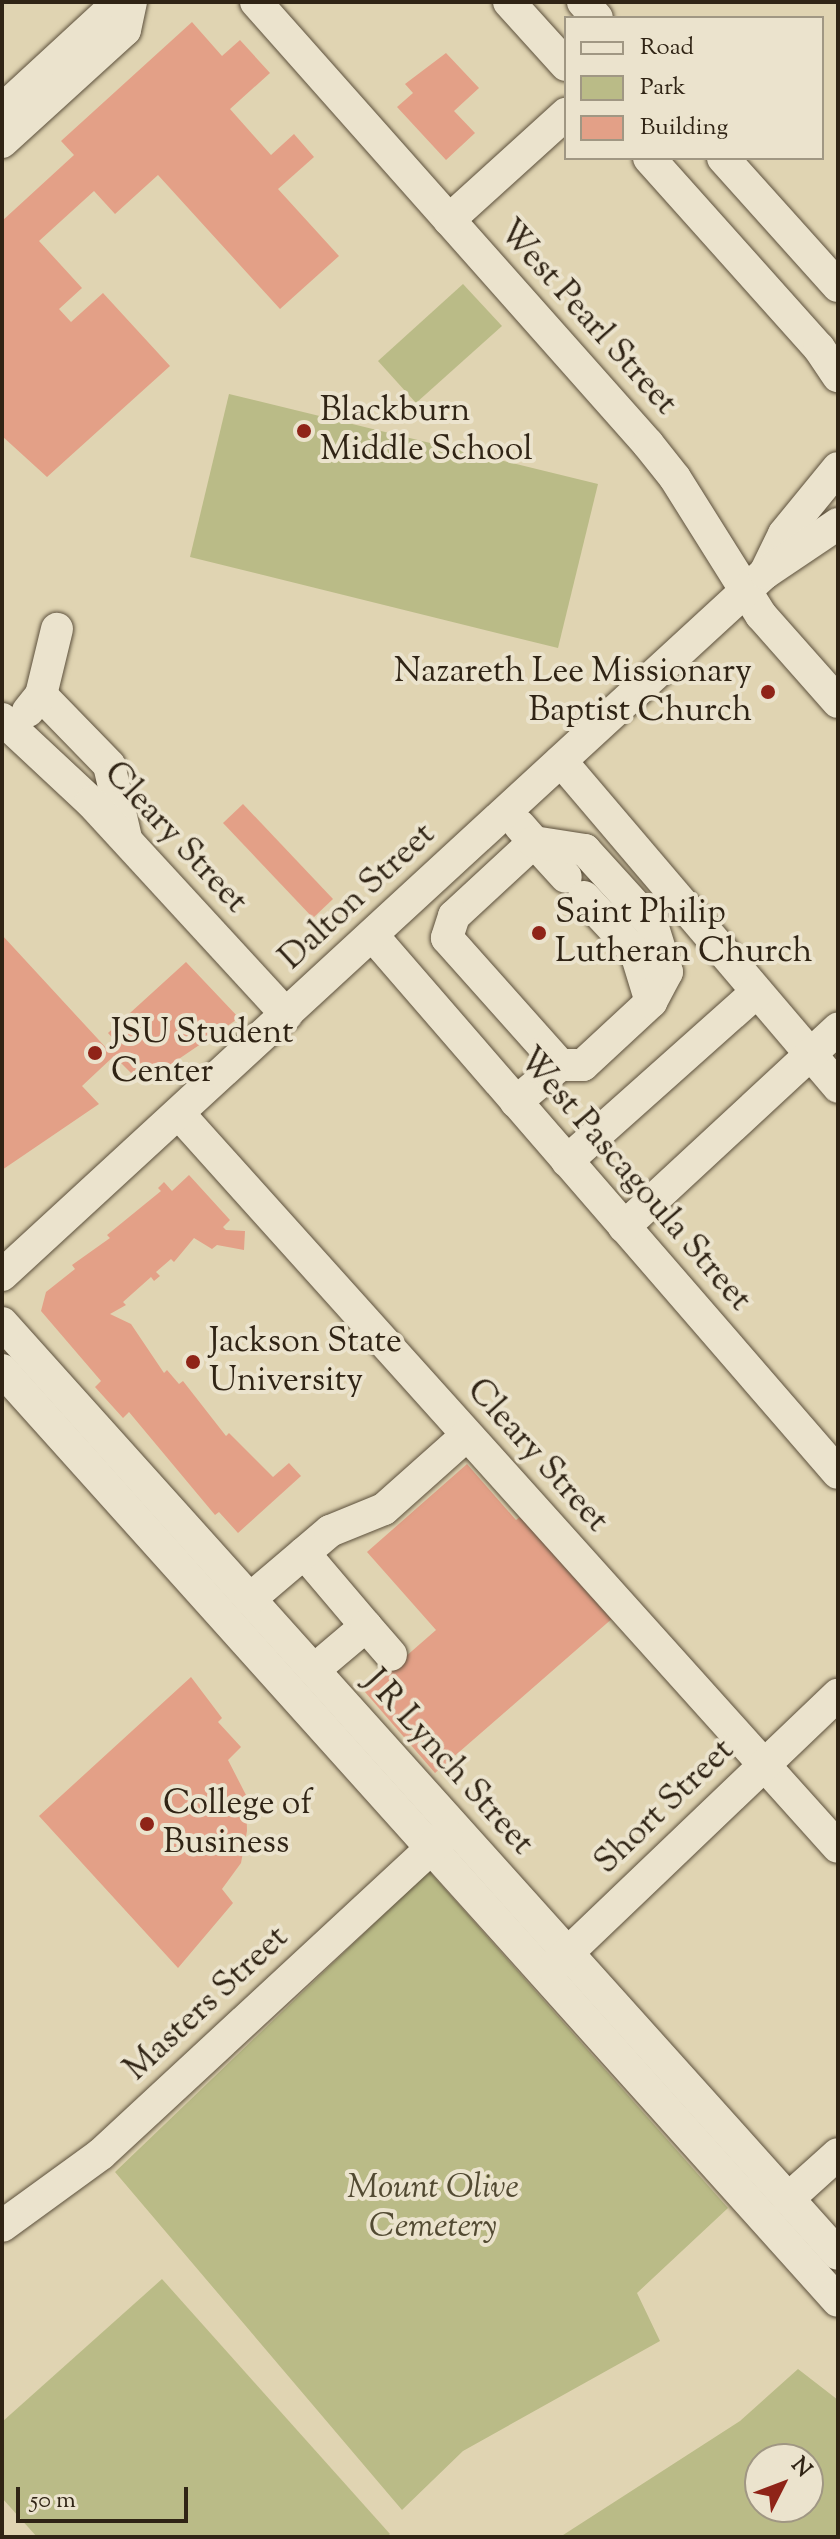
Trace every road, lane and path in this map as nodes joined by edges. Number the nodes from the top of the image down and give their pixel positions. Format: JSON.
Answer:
{"nodes":[{"id":1,"x":119,"y":2,"type":"edge"},
{"id":2,"x":131,"y":2,"type":"edge"},
{"id":3,"x":256,"y":2,"type":"edge"},
{"id":4,"x":509,"y":2,"type":"edge"},
{"id":5,"x":564,"y":63,"type":"edge"},
{"id":6,"x":2,"y":110,"type":"edge"},
{"id":7,"x":564,"y":116,"type":"edge"},
{"id":8,"x":2,"y":142,"type":"edge"},
{"id":9,"x":651,"y":160,"type":"edge"},
{"id":10,"x":725,"y":160,"type":"edge"},
{"id":11,"x":449,"y":220,"type":"junction"},
{"id":12,"x":838,"y":286,"type":"edge"},
{"id":13,"x":838,"y":376,"type":"edge"},
{"id":14,"x":838,"y":468,"type":"edge"},
{"id":15,"x":838,"y":524,"type":"edge"},
{"id":16,"x":755,"y":581,"type":"junction"},
{"id":17,"x":57,"y":629,"type":"dead end"},
{"id":18,"x":41,"y":695,"type":"junction"},
{"id":19,"x":838,"y":702,"type":"edge"},
{"id":20,"x":8,"y":724,"type":"edge"},
{"id":21,"x":561,"y":761,"type":"junction"},
{"id":22,"x":507,"y":811,"type":"junction"},
{"id":23,"x":127,"y":841,"type":"junction"},
{"id":24,"x":534,"y":842,"type":"junction"},
{"id":25,"x":426,"y":886,"type":"junction"},
{"id":26,"x":454,"y":916,"type":"junction"},
{"id":27,"x":373,"y":936,"type":"junction"},
{"id":28,"x":757,"y":992,"type":"junction"},
{"id":29,"x":651,"y":1002,"type":"junction"},
{"id":30,"x":287,"y":1015,"type":"junction"},
{"id":31,"x":838,"y":1029,"type":"edge"},
{"id":32,"x":810,"y":1055,"type":"junction"},
{"id":33,"x":560,"y":1065,"type":"junction"},
{"id":34,"x":838,"y":1087,"type":"edge"},
{"id":35,"x":516,"y":1102,"type":"junction"},
{"id":36,"x":180,"y":1115,"type":"junction"},
{"id":37,"x":567,"y":1161,"type":"junction"},
{"id":38,"x":624,"y":1227,"type":"junction"},
{"id":39,"x":2,"y":1275,"type":"edge"},
{"id":40,"x":2,"y":1323,"type":"edge"},
{"id":41,"x":2,"y":1370,"type":"edge"},
{"id":42,"x":467,"y":1435,"type":"junction"},
{"id":43,"x":838,"y":1473,"type":"edge"},
{"id":44,"x":304,"y":1553,"type":"junction"},
{"id":45,"x":250,"y":1599,"type":"junction"},
{"id":46,"x":366,"y":1626,"type":"junction"},
{"id":47,"x":391,"y":1655,"type":"dead end"},
{"id":48,"x":314,"y":1670,"type":"junction"},
{"id":49,"x":838,"y":1695,"type":"edge"},
{"id":50,"x":764,"y":1765,"type":"junction"},
{"id":51,"x":442,"y":1838,"type":"junction"},
{"id":52,"x":838,"y":1847,"type":"edge"},
{"id":53,"x":556,"y":1964,"type":"junction"},
{"id":54,"x":838,"y":2154,"type":"edge"},
{"id":55,"x":788,"y":2199,"type":"junction"},
{"id":56,"x":2,"y":2226,"type":"edge"},
{"id":57,"x":838,"y":2254,"type":"edge"},
{"id":58,"x":838,"y":2301,"type":"edge"}],
"edges":[{"from":1,"to":6,"type":"street"},
{"from":2,"to":8,"type":"street"},
{"from":3,"to":11,"type":"street","name":"West Pearl Street"},
{"from":4,"to":5,"type":"street"},
{"from":7,"to":11,"type":"street"},
{"from":9,"to":13,"type":"street"},
{"from":10,"to":12,"type":"street"},
{"from":11,"to":16,"type":"street","name":"West Pearl Street"},
{"from":14,"to":16,"type":"street","name":"Dalton Street"},
{"from":15,"to":16,"type":"street","name":"Dalton Street"},
{"from":16,"to":19,"type":"street","name":"West Pearl Street"},
{"from":16,"to":21,"type":"street","name":"Dalton Street"},
{"from":17,"to":18,"type":"street"},
{"from":18,"to":20,"type":"street"},
{"from":18,"to":23,"type":"street"},
{"from":20,"to":23,"type":"street","name":"Cleary Street"},
{"from":21,"to":22,"type":"street","name":"Dalton Street"},
{"from":21,"to":28,"type":"street"},
{"from":22,"to":24,"type":"street"},
{"from":22,"to":25,"type":"street","name":"Dalton Street"},
{"from":23,"to":30,"type":"street","name":"Cleary Street"},
{"from":24,"to":26,"type":"street"},
{"from":24,"to":29,"type":"street"},
{"from":24,"to":29,"type":"street"},
{"from":25,"to":26,"type":"street"},
{"from":25,"to":27,"type":"street","name":"Dalton Street"},
{"from":26,"to":33,"type":"street"},
{"from":27,"to":30,"type":"street","name":"Dalton Street"},
{"from":27,"to":35,"type":"street","name":"West Pascagoula Street"},
{"from":28,"to":32,"type":"street"},
{"from":28,"to":37,"type":"street"},
{"from":29,"to":33,"type":"street"},
{"from":30,"to":36,"type":"street","name":"Dalton Street"},
{"from":31,"to":32,"type":"street"},
{"from":32,"to":34,"type":"street"},
{"from":32,"to":38,"type":"street"},
{"from":33,"to":35,"type":"street"},
{"from":35,"to":37,"type":"street","name":"West Pascagoula Street"},
{"from":36,"to":39,"type":"street","name":"Dalton Street"},
{"from":36,"to":42,"type":"street","name":"Cleary Street"},
{"from":37,"to":38,"type":"street","name":"West Pascagoula Street"},
{"from":38,"to":43,"type":"street","name":"West Pascagoula Street"},
{"from":40,"to":45,"type":"street","name":"J R Lynch Street"},
{"from":41,"to":51,"type":"street","name":"J R Lynch Street"},
{"from":42,"to":44,"type":"street"},
{"from":42,"to":50,"type":"street","name":"Cleary Street"},
{"from":44,"to":45,"type":"street"},
{"from":44,"to":46,"type":"street"},
{"from":45,"to":48,"type":"street","name":"J R Lynch Street"},
{"from":46,"to":47,"type":"street"},
{"from":46,"to":48,"type":"street"},
{"from":48,"to":51,"type":"street","name":"J R Lynch Street"},
{"from":49,"to":50,"type":"street","name":"Short Street"},
{"from":50,"to":52,"type":"street","name":"Cleary Street"},
{"from":50,"to":53,"type":"street","name":"Short Street"},
{"from":51,"to":53,"type":"street","name":"J R Lynch Street"},
{"from":51,"to":56,"type":"street","name":"Masters Street"},
{"from":53,"to":55,"type":"street","name":"J R Lynch Street"},
{"from":53,"to":58,"type":"street","name":"J R Lynch Street"},
{"from":54,"to":55,"type":"street"},
{"from":55,"to":57,"type":"street","name":"J R Lynch Street"}]}
